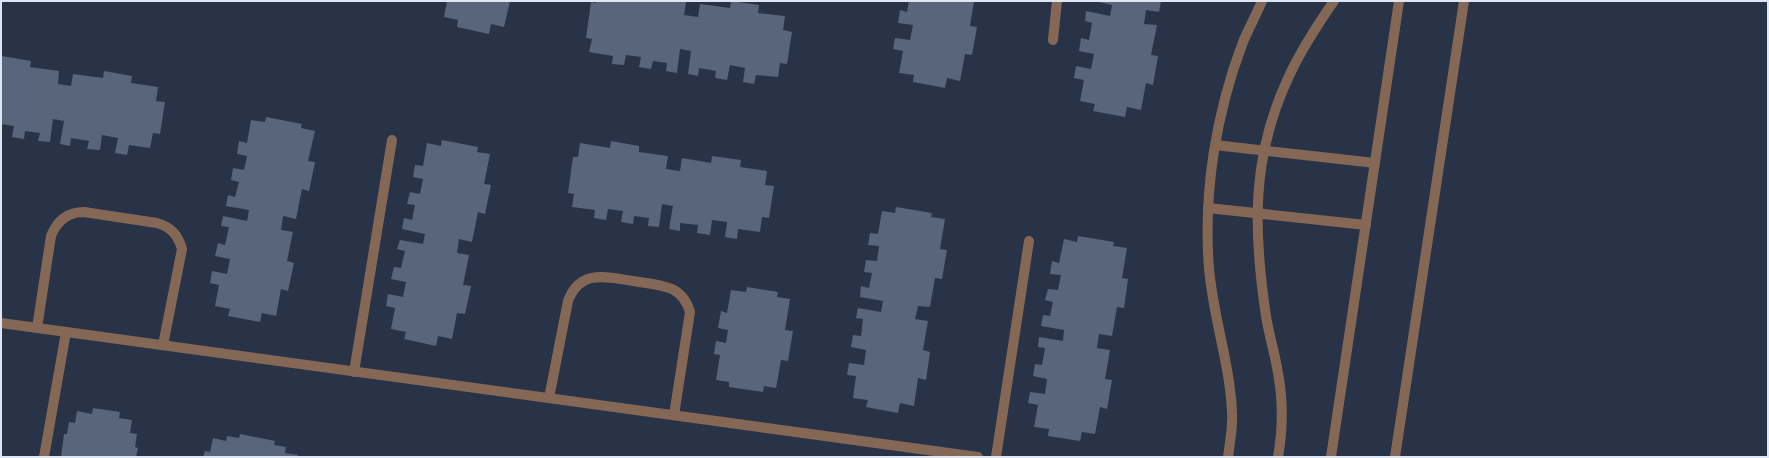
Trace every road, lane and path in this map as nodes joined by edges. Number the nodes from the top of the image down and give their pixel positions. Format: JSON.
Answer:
{"nodes":[{"id":1,"x":1057,"y":1,"type":"edge"},
{"id":2,"x":1262,"y":1,"type":"edge"},
{"id":3,"x":1334,"y":1,"type":"edge"},
{"id":4,"x":1399,"y":1,"type":"edge"},
{"id":5,"x":1464,"y":1,"type":"edge"},
{"id":6,"x":1053,"y":40,"type":"dead end"},
{"id":7,"x":392,"y":140,"type":"dead end"},
{"id":8,"x":1215,"y":144,"type":"junction"},
{"id":9,"x":1264,"y":150,"type":"junction"},
{"id":10,"x":1375,"y":163,"type":"junction"},
{"id":11,"x":1208,"y":208,"type":"junction"},
{"id":12,"x":1256,"y":214,"type":"junction"},
{"id":13,"x":1366,"y":225,"type":"junction"},
{"id":14,"x":1029,"y":241,"type":"dead end"},
{"id":15,"x":1,"y":323,"type":"edge"},
{"id":16,"x":37,"y":328,"type":"junction"},
{"id":17,"x":66,"y":332,"type":"junction"},
{"id":18,"x":163,"y":345,"type":"junction"},
{"id":19,"x":354,"y":372,"type":"junction"},
{"id":20,"x":549,"y":398,"type":"junction"},
{"id":21,"x":674,"y":415,"type":"junction"},
{"id":22,"x":44,"y":457,"type":"edge"},
{"id":23,"x":978,"y":457,"type":"edge"},
{"id":24,"x":996,"y":457,"type":"edge"},
{"id":25,"x":1228,"y":457,"type":"edge"},
{"id":26,"x":1278,"y":457,"type":"edge"},
{"id":27,"x":1331,"y":457,"type":"edge"},
{"id":28,"x":1395,"y":457,"type":"edge"}],
"edges":[{"from":1,"to":6,"type":"street"},
{"from":2,"to":8,"type":"street"},
{"from":3,"to":9,"type":"street"},
{"from":4,"to":10,"type":"street"},
{"from":5,"to":28,"type":"street"},
{"from":7,"to":19,"type":"street"},
{"from":8,"to":9,"type":"street"},
{"from":8,"to":11,"type":"street"},
{"from":9,"to":10,"type":"street"},
{"from":9,"to":12,"type":"street"},
{"from":10,"to":13,"type":"street"},
{"from":11,"to":12,"type":"street"},
{"from":11,"to":25,"type":"street"},
{"from":12,"to":13,"type":"street"},
{"from":12,"to":26,"type":"street"},
{"from":13,"to":27,"type":"street"},
{"from":14,"to":24,"type":"street"},
{"from":15,"to":16,"type":"street"},
{"from":16,"to":17,"type":"street"},
{"from":16,"to":18,"type":"street"},
{"from":17,"to":18,"type":"street"},
{"from":17,"to":22,"type":"street"},
{"from":18,"to":19,"type":"street"},
{"from":19,"to":20,"type":"street"},
{"from":20,"to":21,"type":"street"},
{"from":20,"to":21,"type":"street"},
{"from":21,"to":23,"type":"street"}]}
